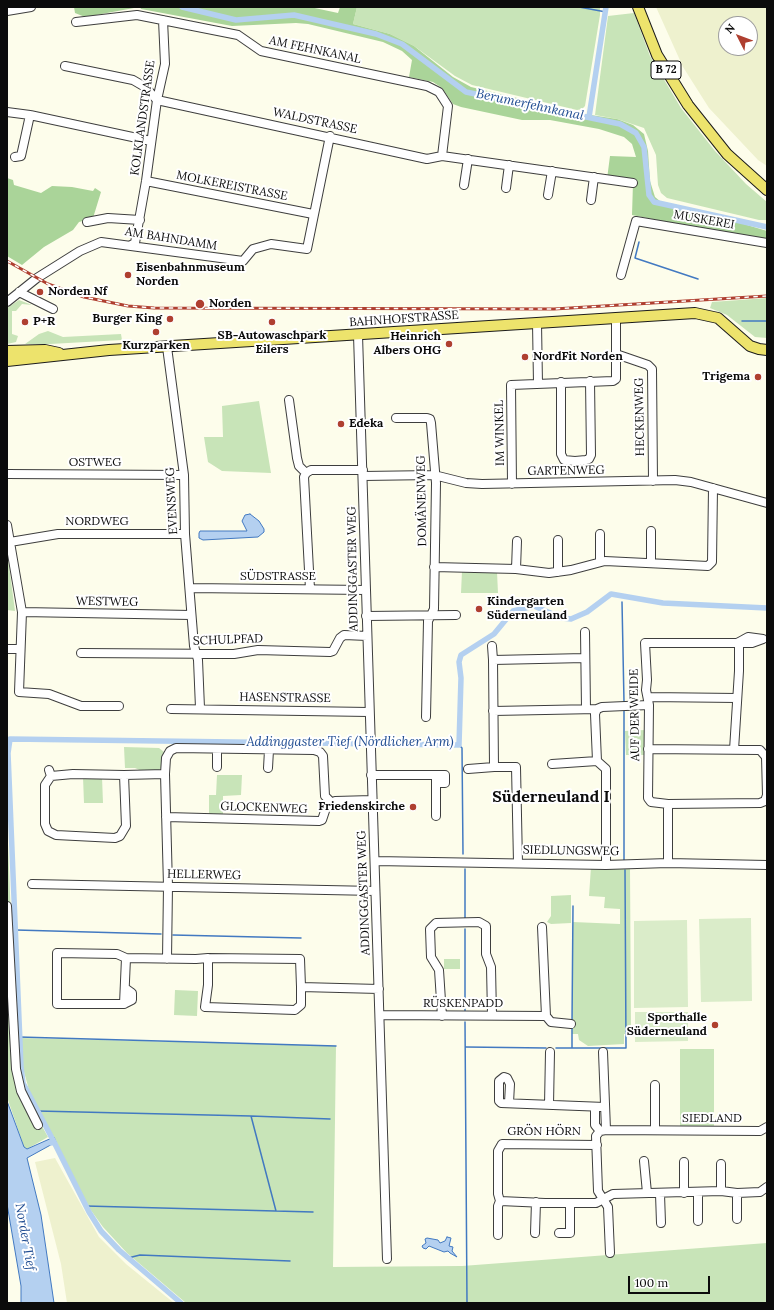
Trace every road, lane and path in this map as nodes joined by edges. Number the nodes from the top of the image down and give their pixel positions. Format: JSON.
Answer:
{"nodes":[{"id":1,"x":31,"y":7,"type":"edge"},
{"id":2,"x":638,"y":7,"type":"edge"},
{"id":3,"x":7,"y":11,"type":"edge"},
{"id":4,"x":163,"y":20,"type":"junction"},
{"id":5,"x":76,"y":22,"type":"dead end"},
{"id":6,"x":65,"y":66,"type":"dead end"},
{"id":7,"x":157,"y":100,"type":"junction"},
{"id":8,"x":7,"y":112,"type":"edge"},
{"id":9,"x":30,"y":115,"type":"junction"},
{"id":10,"x":330,"y":136,"type":"junction"},
{"id":11,"x":151,"y":140,"type":"junction"},
{"id":12,"x":442,"y":156,"type":"junction"},
{"id":13,"x":14,"y":157,"type":"dead end"},
{"id":14,"x":468,"y":159,"type":"junction"},
{"id":15,"x":510,"y":165,"type":"junction"},
{"id":16,"x":552,"y":171,"type":"junction"},
{"id":17,"x":594,"y":177,"type":"junction"},
{"id":18,"x":146,"y":181,"type":"junction"},
{"id":19,"x":633,"y":183,"type":"dead end"},
{"id":20,"x":464,"y":185,"type":"dead end"},
{"id":21,"x":506,"y":188,"type":"dead end"},
{"id":22,"x":767,"y":190,"type":"edge"},
{"id":23,"x":548,"y":195,"type":"dead end"},
{"id":24,"x":591,"y":200,"type":"dead end"},
{"id":25,"x":313,"y":214,"type":"junction"},
{"id":26,"x":140,"y":220,"type":"junction"},
{"id":27,"x":87,"y":222,"type":"dead end"},
{"id":28,"x":767,"y":244,"type":"edge"},
{"id":29,"x":131,"y":245,"type":"junction"},
{"id":30,"x":621,"y":275,"type":"dead end"},
{"id":31,"x":19,"y":292,"type":"junction"},
{"id":32,"x":7,"y":302,"type":"edge"},
{"id":33,"x":53,"y":309,"type":"dead end"},
{"id":34,"x":616,"y":318,"type":"junction"},
{"id":35,"x":537,"y":324,"type":"junction"},
{"id":36,"x":358,"y":335,"type":"junction"},
{"id":37,"x":740,"y":337,"type":"junction"},
{"id":38,"x":767,"y":344,"type":"edge"},
{"id":39,"x":167,"y":347,"type":"junction"},
{"id":40,"x":767,"y":350,"type":"edge"},
{"id":41,"x":7,"y":351,"type":"edge"},
{"id":42,"x":63,"y":354,"type":"junction"},
{"id":43,"x":616,"y":354,"type":"junction"},
{"id":44,"x":7,"y":361,"type":"edge"},
{"id":45,"x":590,"y":381,"type":"junction"},
{"id":46,"x":561,"y":382,"type":"junction"},
{"id":47,"x":538,"y":384,"type":"junction"},
{"id":48,"x":289,"y":400,"type":"dead end"},
{"id":49,"x":396,"y":418,"type":"dead end"},
{"id":50,"x":306,"y":473,"type":"junction"},
{"id":51,"x":363,"y":473,"type":"junction"},
{"id":52,"x":7,"y":474,"type":"edge"},
{"id":53,"x":184,"y":475,"type":"junction"},
{"id":54,"x":434,"y":475,"type":"junction"},
{"id":55,"x":653,"y":481,"type":"junction"},
{"id":56,"x":512,"y":484,"type":"junction"},
{"id":57,"x":713,"y":488,"type":"junction"},
{"id":58,"x":767,"y":503,"type":"edge"},
{"id":59,"x":7,"y":525,"type":"edge"},
{"id":60,"x":651,"y":531,"type":"dead end"},
{"id":61,"x":185,"y":534,"type":"junction"},
{"id":62,"x":600,"y":534,"type":"dead end"},
{"id":63,"x":558,"y":540,"type":"dead end"},
{"id":64,"x":516,"y":541,"type":"dead end"},
{"id":65,"x":10,"y":542,"type":"junction"},
{"id":66,"x":600,"y":562,"type":"junction"},
{"id":67,"x":651,"y":563,"type":"junction"},
{"id":68,"x":434,"y":567,"type":"junction"},
{"id":69,"x":516,"y":569,"type":"junction"},
{"id":70,"x":558,"y":572,"type":"junction"},
{"id":71,"x":190,"y":588,"type":"junction"},
{"id":72,"x":310,"y":589,"type":"junction"},
{"id":73,"x":366,"y":590,"type":"junction"},
{"id":74,"x":22,"y":612,"type":"junction"},
{"id":75,"x":192,"y":615,"type":"junction"},
{"id":76,"x":432,"y":615,"type":"junction"},
{"id":77,"x":456,"y":615,"type":"dead end"},
{"id":78,"x":366,"y":616,"type":"junction"},
{"id":79,"x":585,"y":632,"type":"dead end"},
{"id":80,"x":367,"y":636,"type":"junction"},
{"id":81,"x":765,"y":639,"type":"edge"},
{"id":82,"x":739,"y":642,"type":"junction"},
{"id":83,"x":492,"y":646,"type":"dead end"},
{"id":84,"x":7,"y":649,"type":"edge"},
{"id":85,"x":19,"y":649,"type":"junction"},
{"id":86,"x":81,"y":653,"type":"dead end"},
{"id":87,"x":197,"y":654,"type":"junction"},
{"id":88,"x":585,"y":658,"type":"junction"},
{"id":89,"x":493,"y":660,"type":"junction"},
{"id":90,"x":737,"y":698,"type":"junction"},
{"id":91,"x":648,"y":701,"type":"junction"},
{"id":92,"x":120,"y":706,"type":"dead end"},
{"id":93,"x":200,"y":708,"type":"junction"},
{"id":94,"x":171,"y":709,"type":"dead end"},
{"id":95,"x":586,"y":709,"type":"junction"},
{"id":96,"x":597,"y":709,"type":"junction"},
{"id":97,"x":493,"y":710,"type":"junction"},
{"id":98,"x":369,"y":712,"type":"junction"},
{"id":99,"x":426,"y":717,"type":"dead end"},
{"id":100,"x":217,"y":749,"type":"junction"},
{"id":101,"x":648,"y":749,"type":"junction"},
{"id":102,"x":268,"y":750,"type":"junction"},
{"id":103,"x":734,"y":750,"type":"junction"},
{"id":104,"x":597,"y":761,"type":"junction"},
{"id":105,"x":552,"y":764,"type":"dead end"},
{"id":106,"x":217,"y":767,"type":"dead end"},
{"id":107,"x":494,"y":767,"type":"junction"},
{"id":108,"x":268,"y":768,"type":"dead end"},
{"id":109,"x":468,"y":769,"type":"dead end"},
{"id":110,"x":165,"y":774,"type":"junction"},
{"id":111,"x":124,"y":775,"type":"junction"},
{"id":112,"x":371,"y":775,"type":"junction"},
{"id":113,"x":372,"y":800,"type":"junction"},
{"id":114,"x":331,"y":802,"type":"junction"},
{"id":115,"x":668,"y":804,"type":"junction"},
{"id":116,"x":436,"y":816,"type":"dead end"},
{"id":117,"x":166,"y":818,"type":"junction"},
{"id":118,"x":375,"y":860,"type":"junction"},
{"id":119,"x":518,"y":863,"type":"junction"},
{"id":120,"x":668,"y":863,"type":"junction"},
{"id":121,"x":606,"y":865,"type":"junction"},
{"id":122,"x":767,"y":865,"type":"edge"},
{"id":123,"x":32,"y":884,"type":"dead end"},
{"id":124,"x":168,"y":886,"type":"junction"},
{"id":125,"x":375,"y":891,"type":"junction"},
{"id":126,"x":7,"y":906,"type":"edge"},
{"id":127,"x":542,"y":927,"type":"dead end"},
{"id":128,"x":126,"y":958,"type":"junction"},
{"id":129,"x":167,"y":958,"type":"junction"},
{"id":130,"x":205,"y":958,"type":"junction"},
{"id":131,"x":301,"y":987,"type":"junction"},
{"id":132,"x":379,"y":989,"type":"junction"},
{"id":133,"x":380,"y":1015,"type":"junction"},
{"id":134,"x":492,"y":1015,"type":"junction"},
{"id":135,"x":442,"y":1016,"type":"junction"},
{"id":136,"x":546,"y":1016,"type":"junction"},
{"id":137,"x":571,"y":1024,"type":"dead end"},
{"id":138,"x":550,"y":1052,"type":"dead end"},
{"id":139,"x":603,"y":1052,"type":"dead end"},
{"id":140,"x":655,"y":1085,"type":"dead end"},
{"id":141,"x":509,"y":1103,"type":"dead end"},
{"id":142,"x":550,"y":1105,"type":"junction"},
{"id":143,"x":595,"y":1107,"type":"junction"},
{"id":144,"x":605,"y":1107,"type":"junction"},
{"id":145,"x":38,"y":1125,"type":"dead end"},
{"id":146,"x":766,"y":1129,"type":"edge"},
{"id":147,"x":603,"y":1130,"type":"junction"},
{"id":148,"x":655,"y":1130,"type":"junction"},
{"id":149,"x":596,"y":1144,"type":"junction"},
{"id":150,"x":644,"y":1161,"type":"dead end"},
{"id":151,"x":684,"y":1162,"type":"dead end"},
{"id":152,"x":721,"y":1164,"type":"dead end"},
{"id":153,"x":766,"y":1190,"type":"edge"},
{"id":154,"x":721,"y":1191,"type":"junction"},
{"id":155,"x":647,"y":1193,"type":"junction"},
{"id":156,"x":684,"y":1193,"type":"junction"},
{"id":157,"x":698,"y":1193,"type":"junction"},
{"id":158,"x":737,"y":1193,"type":"junction"},
{"id":159,"x":660,"y":1194,"type":"junction"},
{"id":160,"x":604,"y":1198,"type":"junction"},
{"id":161,"x":500,"y":1201,"type":"junction"},
{"id":162,"x":536,"y":1202,"type":"junction"},
{"id":163,"x":570,"y":1202,"type":"junction"},
{"id":164,"x":737,"y":1219,"type":"dead end"},
{"id":165,"x":698,"y":1221,"type":"dead end"},
{"id":166,"x":661,"y":1224,"type":"dead end"},
{"id":167,"x":535,"y":1233,"type":"dead end"},
{"id":168,"x":559,"y":1233,"type":"dead end"},
{"id":169,"x":498,"y":1235,"type":"dead end"},
{"id":170,"x":610,"y":1253,"type":"dead end"},
{"id":171,"x":387,"y":1259,"type":"dead end"}],
"edges":[{"from":1,"to":3,"type":"street"},
{"from":2,"to":22,"type":"main road","number":"B 72"},
{"from":4,"to":5,"type":"street","name":"AM FEHNKANAL"},
{"from":4,"to":7,"type":"street","name":"KOLKLANDSTRASSE"},
{"from":4,"to":12,"type":"street","name":"AM FEHNKANAL"},
{"from":6,"to":7,"type":"street"},
{"from":7,"to":10,"type":"street","name":"WALDSTRASSE"},
{"from":7,"to":11,"type":"street","name":"KOLKLANDSTRASSE"},
{"from":8,"to":9,"type":"street"},
{"from":9,"to":11,"type":"street"},
{"from":9,"to":13,"type":"street"},
{"from":10,"to":12,"type":"street","name":"WALDSTRASSE"},
{"from":10,"to":25,"type":"street"},
{"from":11,"to":18,"type":"street","name":"KOLKLANDSTRASSE"},
{"from":12,"to":14,"type":"street","name":"WALDSTRASSE"},
{"from":14,"to":15,"type":"street","name":"WALDSTRASSE"},
{"from":14,"to":20,"type":"street"},
{"from":15,"to":16,"type":"street","name":"WALDSTRASSE"},
{"from":15,"to":21,"type":"street"},
{"from":16,"to":17,"type":"street","name":"WALDSTRASSE"},
{"from":16,"to":23,"type":"street"},
{"from":17,"to":19,"type":"street","name":"WALDSTRASSE"},
{"from":17,"to":24,"type":"street"},
{"from":18,"to":25,"type":"street","name":"MOLKEREISTRASSE"},
{"from":18,"to":26,"type":"street","name":"KOLKLANDSTRASSE"},
{"from":25,"to":29,"type":"street","name":"AM BAHNDAMM"},
{"from":26,"to":27,"type":"street"},
{"from":26,"to":29,"type":"street","name":"KOLKLANDSTRASSE"},
{"from":28,"to":30,"type":"street","name":"MUSKEREI"},
{"from":29,"to":31,"type":"street","name":"AM BAHNDAMM"},
{"from":31,"to":32,"type":"street","name":"AM BAHNDAMM"},
{"from":31,"to":33,"type":"street"},
{"from":34,"to":35,"type":"main road","name":"BAHNHOFSTRASSE"},
{"from":34,"to":37,"type":"main road","name":"BAHNHOFSTRASSE"},
{"from":34,"to":43,"type":"street"},
{"from":35,"to":36,"type":"main road","name":"BAHNHOFSTRASSE"},
{"from":35,"to":47,"type":"street"},
{"from":36,"to":39,"type":"main road","name":"BAHNHOFSTRASSE"},
{"from":36,"to":51,"type":"street","name":"ADDINGGASTER WEG"},
{"from":37,"to":38,"type":"main road","name":"BAHNHOFSTRASSE"},
{"from":37,"to":40,"type":"main road","name":"BAHNHOFSTRASSE"},
{"from":39,"to":42,"type":"main road","name":"BAHNHOFSTRASSE"},
{"from":39,"to":53,"type":"street","name":"EVENSWEG"},
{"from":41,"to":42,"type":"main road","name":"BAHNHOFSTRASSE"},
{"from":42,"to":44,"type":"main road","name":"BAHNHOFSTRASSE"},
{"from":43,"to":45,"type":"street"},
{"from":43,"to":55,"type":"street","name":"HECKENWEG"},
{"from":45,"to":46,"type":"street"},
{"from":45,"to":46,"type":"street"},
{"from":46,"to":47,"type":"street"},
{"from":47,"to":56,"type":"street","name":"IM WINKEL"},
{"from":48,"to":50,"type":"street"},
{"from":49,"to":54,"type":"street","name":"DOMÄNENWEG"},
{"from":50,"to":51,"type":"street","name":"GARTENWEG"},
{"from":50,"to":72,"type":"street"},
{"from":51,"to":54,"type":"street","name":"GARTENWEG"},
{"from":51,"to":73,"type":"street","name":"ADDINGGASTER WEG"},
{"from":52,"to":53,"type":"street","name":"OSTWEG"},
{"from":53,"to":61,"type":"street","name":"EVENSWEG"},
{"from":54,"to":56,"type":"street","name":"GARTENWEG"},
{"from":54,"to":68,"type":"street","name":"DOMÄNENWEG"},
{"from":55,"to":56,"type":"street","name":"GARTENWEG"},
{"from":55,"to":57,"type":"street","name":"GARTENWEG"},
{"from":57,"to":58,"type":"street","name":"GARTENWEG"},
{"from":57,"to":67,"type":"street"},
{"from":59,"to":65,"type":"street"},
{"from":60,"to":67,"type":"street"},
{"from":61,"to":65,"type":"street","name":"NORDWEG"},
{"from":61,"to":71,"type":"street","name":"EVENSWEG"},
{"from":62,"to":66,"type":"street"},
{"from":63,"to":70,"type":"street"},
{"from":64,"to":69,"type":"street"},
{"from":65,"to":74,"type":"street"},
{"from":66,"to":67,"type":"street"},
{"from":66,"to":70,"type":"street"},
{"from":68,"to":69,"type":"street"},
{"from":68,"to":76,"type":"street","name":"DOMÄNENWEG"},
{"from":69,"to":70,"type":"street"},
{"from":71,"to":72,"type":"street","name":"SÜDSTRASSE"},
{"from":71,"to":75,"type":"street","name":"EVENSWEG"},
{"from":72,"to":73,"type":"street","name":"SÜDSTRASSE"},
{"from":73,"to":78,"type":"street","name":"ADDINGGASTER WEG"},
{"from":74,"to":75,"type":"street","name":"WESTWEG"},
{"from":74,"to":85,"type":"street"},
{"from":75,"to":87,"type":"street","name":"EVENSWEG"},
{"from":76,"to":77,"type":"street"},
{"from":76,"to":78,"type":"street"},
{"from":76,"to":99,"type":"street","name":"DOMÄNENWEG"},
{"from":78,"to":80,"type":"street","name":"ADDINGGASTER WEG"},
{"from":79,"to":88,"type":"street"},
{"from":80,"to":87,"type":"street","name":"SCHULPFAD"},
{"from":80,"to":98,"type":"street","name":"ADDINGGASTER WEG"},
{"from":81,"to":82,"type":"street","name":"AUF DER WEIDE"},
{"from":82,"to":90,"type":"street"},
{"from":82,"to":91,"type":"street","name":"AUF DER WEIDE"},
{"from":83,"to":89,"type":"street"},
{"from":84,"to":85,"type":"street"},
{"from":85,"to":92,"type":"street"},
{"from":86,"to":87,"type":"street","name":"SCHULPFAD"},
{"from":87,"to":93,"type":"street"},
{"from":88,"to":89,"type":"street"},
{"from":88,"to":95,"type":"street"},
{"from":89,"to":97,"type":"street"},
{"from":90,"to":91,"type":"street"},
{"from":90,"to":103,"type":"street"},
{"from":91,"to":96,"type":"street"},
{"from":91,"to":101,"type":"street","name":"AUF DER WEIDE"},
{"from":93,"to":94,"type":"street","name":"HASENSTRASSE"},
{"from":93,"to":98,"type":"street","name":"HASENSTRASSE"},
{"from":95,"to":96,"type":"street"},
{"from":95,"to":97,"type":"street"},
{"from":96,"to":104,"type":"street"},
{"from":97,"to":107,"type":"street"},
{"from":98,"to":112,"type":"street","name":"ADDINGGASTER WEG"},
{"from":100,"to":102,"type":"street"},
{"from":100,"to":106,"type":"street"},
{"from":100,"to":110,"type":"street"},
{"from":101,"to":103,"type":"street"},
{"from":101,"to":115,"type":"street","name":"AUF DER WEIDE"},
{"from":102,"to":108,"type":"street"},
{"from":102,"to":114,"type":"street"},
{"from":103,"to":115,"type":"street"},
{"from":104,"to":105,"type":"street"},
{"from":104,"to":121,"type":"street"},
{"from":107,"to":109,"type":"street"},
{"from":107,"to":119,"type":"street"},
{"from":110,"to":111,"type":"street"},
{"from":110,"to":117,"type":"street"},
{"from":111,"to":111,"type":"street"},
{"from":112,"to":113,"type":"street","name":"ADDINGGASTER WEG"},
{"from":112,"to":116,"type":"street"},
{"from":113,"to":114,"type":"street"},
{"from":113,"to":118,"type":"street","name":"ADDINGGASTER WEG"},
{"from":114,"to":117,"type":"street","name":"GLOCKENWEG"},
{"from":115,"to":120,"type":"street"},
{"from":117,"to":124,"type":"street"},
{"from":118,"to":119,"type":"street","name":"SIEDLUNGSWEG"},
{"from":118,"to":125,"type":"street","name":"ADDINGGASTER WEG"},
{"from":119,"to":121,"type":"street","name":"SIEDLUNGSWEG"},
{"from":120,"to":121,"type":"street","name":"SIEDLUNGSWEG"},
{"from":120,"to":122,"type":"street","name":"SIEDLUNGSWEG"},
{"from":123,"to":124,"type":"street","name":"HELLERWEG"},
{"from":124,"to":125,"type":"street","name":"HELLERWEG"},
{"from":124,"to":129,"type":"street"},
{"from":125,"to":132,"type":"street","name":"ADDINGGASTER WEG"},
{"from":126,"to":145,"type":"street"},
{"from":127,"to":136,"type":"street"},
{"from":128,"to":128,"type":"street"},
{"from":128,"to":129,"type":"street"},
{"from":129,"to":130,"type":"street"},
{"from":130,"to":131,"type":"street"},
{"from":130,"to":131,"type":"street"},
{"from":131,"to":132,"type":"street"},
{"from":132,"to":133,"type":"street","name":"ADDINGGASTER WEG"},
{"from":133,"to":135,"type":"street","name":"RÜSKENPADD"},
{"from":133,"to":171,"type":"street","name":"ADDINGGASTER WEG"},
{"from":134,"to":135,"type":"street","name":"RÜSKENPADD"},
{"from":134,"to":135,"type":"street"},
{"from":134,"to":136,"type":"street","name":"RÜSKENPADD"},
{"from":136,"to":137,"type":"street"},
{"from":138,"to":142,"type":"street"},
{"from":139,"to":144,"type":"street"},
{"from":140,"to":148,"type":"street"},
{"from":141,"to":142,"type":"street"},
{"from":142,"to":143,"type":"street"},
{"from":143,"to":144,"type":"street"},
{"from":143,"to":147,"type":"street"},
{"from":144,"to":147,"type":"street"},
{"from":146,"to":148,"type":"street","name":"SIEDLAND"},
{"from":147,"to":148,"type":"street","name":"SIEDLAND"},
{"from":147,"to":149,"type":"street"},
{"from":149,"to":160,"type":"street"},
{"from":149,"to":161,"type":"street","name":"GRÖN HÖRN"},
{"from":150,"to":155,"type":"street"},
{"from":151,"to":156,"type":"street"},
{"from":152,"to":154,"type":"street"},
{"from":153,"to":158,"type":"street"},
{"from":154,"to":157,"type":"street"},
{"from":154,"to":158,"type":"street"},
{"from":155,"to":159,"type":"street"},
{"from":155,"to":160,"type":"street"},
{"from":156,"to":157,"type":"street"},
{"from":156,"to":159,"type":"street"},
{"from":157,"to":165,"type":"street"},
{"from":158,"to":164,"type":"street"},
{"from":159,"to":166,"type":"street"},
{"from":160,"to":163,"type":"street"},
{"from":160,"to":170,"type":"street"},
{"from":161,"to":162,"type":"street"},
{"from":161,"to":169,"type":"street","name":"GRÖN HÖRN"},
{"from":162,"to":163,"type":"street"},
{"from":162,"to":167,"type":"street"},
{"from":163,"to":168,"type":"street"}]}
